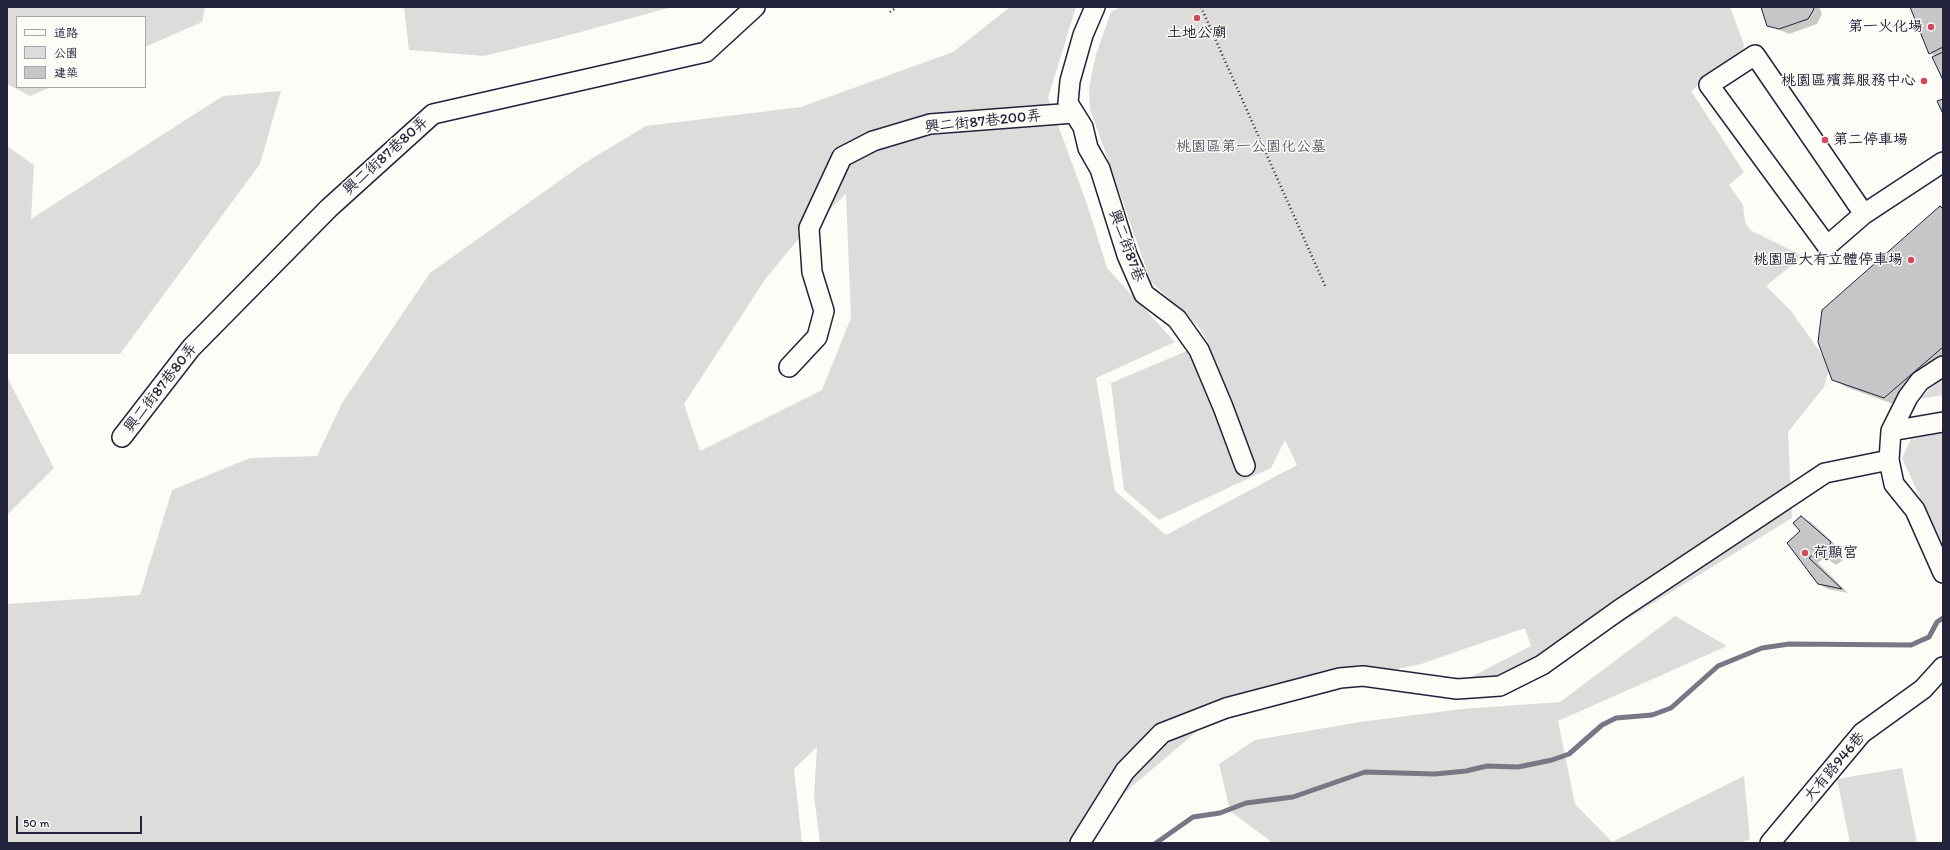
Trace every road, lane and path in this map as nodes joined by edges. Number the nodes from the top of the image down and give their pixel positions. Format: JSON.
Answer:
{"nodes":[{"id":1,"x":755,"y":7,"type":"edge"},
{"id":2,"x":897,"y":7,"type":"edge"},
{"id":3,"x":1095,"y":7,"type":"edge"},
{"id":4,"x":1201,"y":7,"type":"edge"},
{"id":5,"x":890,"y":12,"type":"dead end"},
{"id":6,"x":1074,"y":113,"type":"junction"},
{"id":7,"x":1943,"y":162,"type":"edge"},
{"id":8,"x":1864,"y":214,"type":"junction"},
{"id":9,"x":1326,"y":288,"type":"dead end"},
{"id":10,"x":1943,"y":366,"type":"edge"},
{"id":11,"x":789,"y":367,"type":"dead end"},
{"id":12,"x":1943,"y":422,"type":"edge"},
{"id":13,"x":1891,"y":431,"type":"junction"},
{"id":14,"x":122,"y":437,"type":"dead end"},
{"id":15,"x":1889,"y":460,"type":"junction"},
{"id":16,"x":1245,"y":466,"type":"dead end"},
{"id":17,"x":1943,"y":573,"type":"edge"},
{"id":18,"x":1943,"y":667,"type":"edge"},
{"id":19,"x":1080,"y":843,"type":"edge"},
{"id":20,"x":1770,"y":843,"type":"edge"}],
"edges":[{"from":1,"to":14,"type":"street","name":"興二街87巷80弄"},
{"from":2,"to":5,"type":"path"},
{"from":3,"to":6,"type":"street","name":"興二街87巷"},
{"from":4,"to":9,"type":"path"},
{"from":6,"to":11,"type":"street","name":"興二街87巷200弄"},
{"from":6,"to":16,"type":"street","name":"興二街87巷"},
{"from":7,"to":8,"type":"street"},
{"from":8,"to":8,"type":"street"},
{"from":10,"to":13,"type":"street"},
{"from":12,"to":13,"type":"street"},
{"from":13,"to":15,"type":"street"},
{"from":15,"to":17,"type":"street"},
{"from":15,"to":19,"type":"street"},
{"from":18,"to":20,"type":"street","name":"大有路946巷"}]}
